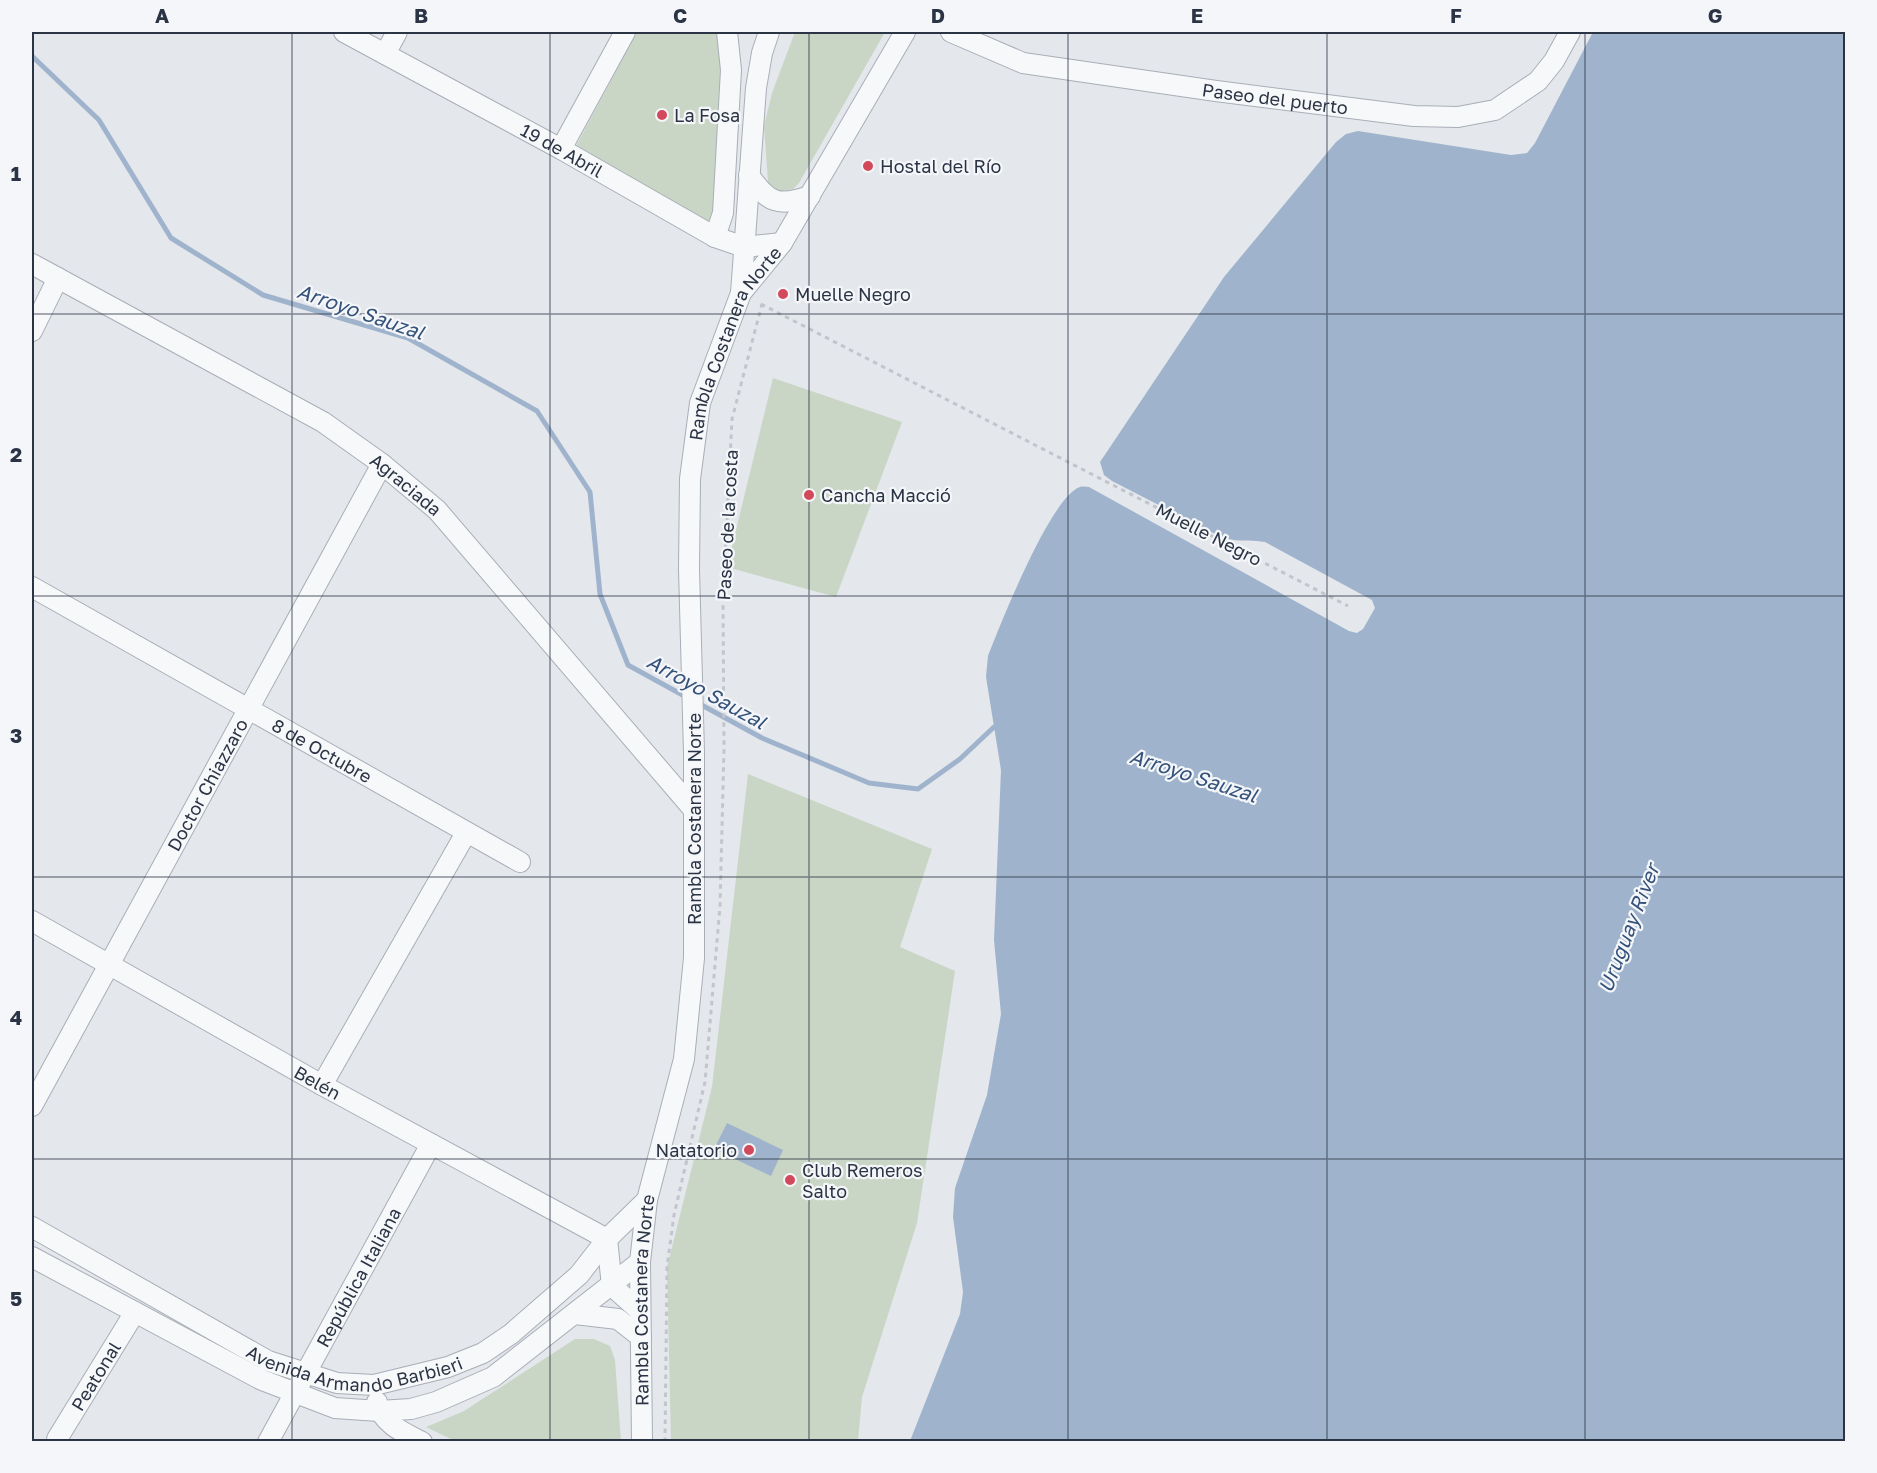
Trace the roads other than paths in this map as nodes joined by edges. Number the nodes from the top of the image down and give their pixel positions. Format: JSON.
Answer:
{"nodes":[{"id":1,"x":344,"y":32,"type":"edge"},
{"id":2,"x":397,"y":32,"type":"edge"},
{"id":3,"x":625,"y":32,"type":"edge"},
{"id":4,"x":727,"y":32,"type":"edge"},
{"id":5,"x":769,"y":32,"type":"edge"},
{"id":6,"x":905,"y":32,"type":"edge"},
{"id":7,"x":951,"y":32,"type":"edge"},
{"id":8,"x":1570,"y":32,"type":"edge"},
{"id":9,"x":385,"y":54,"type":"junction"},
{"id":10,"x":561,"y":148,"type":"junction"},
{"id":11,"x":749,"y":175,"type":"junction"},
{"id":12,"x":810,"y":196,"type":"junction"},
{"id":13,"x":714,"y":237,"type":"junction"},
{"id":14,"x":783,"y":243,"type":"junction"},
{"id":15,"x":744,"y":247,"type":"junction"},
{"id":16,"x":32,"y":264,"type":"edge"},
{"id":17,"x":58,"y":278,"type":"junction"},
{"id":18,"x":741,"y":293,"type":"junction"},
{"id":19,"x":32,"y":331,"type":"edge"},
{"id":20,"x":382,"y":464,"type":"junction"},
{"id":21,"x":32,"y":587,"type":"edge"},
{"id":22,"x":249,"y":710,"type":"junction"},
{"id":23,"x":694,"y":810,"type":"junction"},
{"id":24,"x":466,"y":833,"type":"junction"},
{"id":25,"x":520,"y":862,"type":"dead end"},
{"id":26,"x":32,"y":921,"type":"edge"},
{"id":27,"x":109,"y":964,"type":"junction"},
{"id":28,"x":322,"y":1085,"type":"junction"},
{"id":29,"x":32,"y":1106,"type":"edge"},
{"id":30,"x":431,"y":1144,"type":"junction"},
{"id":31,"x":647,"y":1200,"type":"junction"},
{"id":32,"x":32,"y":1227,"type":"edge"},
{"id":33,"x":607,"y":1239,"type":"junction"},
{"id":34,"x":32,"y":1257,"type":"edge"},
{"id":35,"x":640,"y":1262,"type":"junction"},
{"id":36,"x":612,"y":1286,"type":"junction"},
{"id":37,"x":640,"y":1311,"type":"junction"},
{"id":38,"x":135,"y":1312,"type":"junction"},
{"id":39,"x":575,"y":1314,"type":"junction"},
{"id":40,"x":641,"y":1337,"type":"junction"},
{"id":41,"x":305,"y":1374,"type":"junction"},
{"id":42,"x":374,"y":1385,"type":"junction"},
{"id":43,"x":295,"y":1393,"type":"junction"},
{"id":44,"x":379,"y":1411,"type":"junction"},
{"id":45,"x":57,"y":1439,"type":"dead end"},
{"id":46,"x":268,"y":1442,"type":"edge"},
{"id":47,"x":422,"y":1442,"type":"edge"},
{"id":48,"x":642,"y":1442,"type":"edge"}],
"edges":[{"from":1,"to":9,"type":"street","name":"19 de Abril"},
{"from":2,"to":9,"type":"street"},
{"from":3,"to":10,"type":"street"},
{"from":4,"to":13,"type":"street"},
{"from":5,"to":11,"type":"street"},
{"from":6,"to":12,"type":"street","name":"Rambla Costanera Norte"},
{"from":7,"to":8,"type":"street","name":"Paseo del puerto"},
{"from":9,"to":10,"type":"street","name":"19 de Abril"},
{"from":10,"to":13,"type":"street","name":"19 de Abril"},
{"from":11,"to":12,"type":"street"},
{"from":11,"to":15,"type":"street"},
{"from":12,"to":14,"type":"street","name":"Rambla Costanera Norte"},
{"from":13,"to":15,"type":"street","name":"19 de Abril"},
{"from":14,"to":15,"type":"street","name":"19 de Abril"},
{"from":14,"to":18,"type":"street","name":"Rambla Costanera Norte"},
{"from":15,"to":18,"type":"street"},
{"from":16,"to":17,"type":"street","name":"Agraciada"},
{"from":17,"to":19,"type":"street"},
{"from":17,"to":20,"type":"street","name":"Agraciada"},
{"from":18,"to":23,"type":"street","name":"Rambla Costanera Norte"},
{"from":20,"to":22,"type":"street","name":"Doctor Chiazzaro"},
{"from":20,"to":23,"type":"street","name":"Agraciada"},
{"from":21,"to":22,"type":"street","name":"8 de Octubre"},
{"from":22,"to":24,"type":"street","name":"8 de Octubre"},
{"from":22,"to":27,"type":"street","name":"Doctor Chiazzaro"},
{"from":23,"to":31,"type":"street","name":"Rambla Costanera Norte"},
{"from":24,"to":25,"type":"street","name":"8 de Octubre"},
{"from":24,"to":28,"type":"street"},
{"from":26,"to":27,"type":"street","name":"Belén"},
{"from":27,"to":28,"type":"street","name":"Belén"},
{"from":27,"to":29,"type":"street","name":"Doctor Chiazzaro"},
{"from":28,"to":30,"type":"street","name":"Belén"},
{"from":30,"to":33,"type":"street","name":"Belén"},
{"from":30,"to":41,"type":"street","name":"República Italiana"},
{"from":31,"to":33,"type":"street","name":"Avenida Armando Barbieri"},
{"from":31,"to":35,"type":"street","name":"Rambla Costanera Norte"},
{"from":32,"to":41,"type":"street","name":"Avenida Armando Barbieri"},
{"from":33,"to":36,"type":"street"},
{"from":33,"to":42,"type":"street","name":"Avenida Armando Barbieri"},
{"from":34,"to":38,"type":"street","name":"Avenida Armando Barbieri"},
{"from":35,"to":36,"type":"street","name":"Avenida Armando Barbieri"},
{"from":35,"to":37,"type":"street","name":"Rambla Costanera Norte"},
{"from":36,"to":37,"type":"street"},
{"from":36,"to":39,"type":"street","name":"Avenida Armando Barbieri"},
{"from":37,"to":40,"type":"street","name":"Rambla Costanera Norte"},
{"from":38,"to":43,"type":"street","name":"Avenida Armando Barbieri"},
{"from":38,"to":45,"type":"street","name":"Peatonal"},
{"from":39,"to":40,"type":"street"},
{"from":39,"to":44,"type":"street","name":"Avenida Armando Barbieri"},
{"from":40,"to":48,"type":"street","name":"Rambla Costanera Norte"},
{"from":41,"to":42,"type":"street","name":"Avenida Armando Barbieri"},
{"from":41,"to":43,"type":"street","name":"República Italiana"},
{"from":42,"to":44,"type":"street"},
{"from":43,"to":44,"type":"street","name":"Avenida Armando Barbieri"},
{"from":43,"to":46,"type":"street","name":"República Italiana"},
{"from":44,"to":47,"type":"street"}]}
